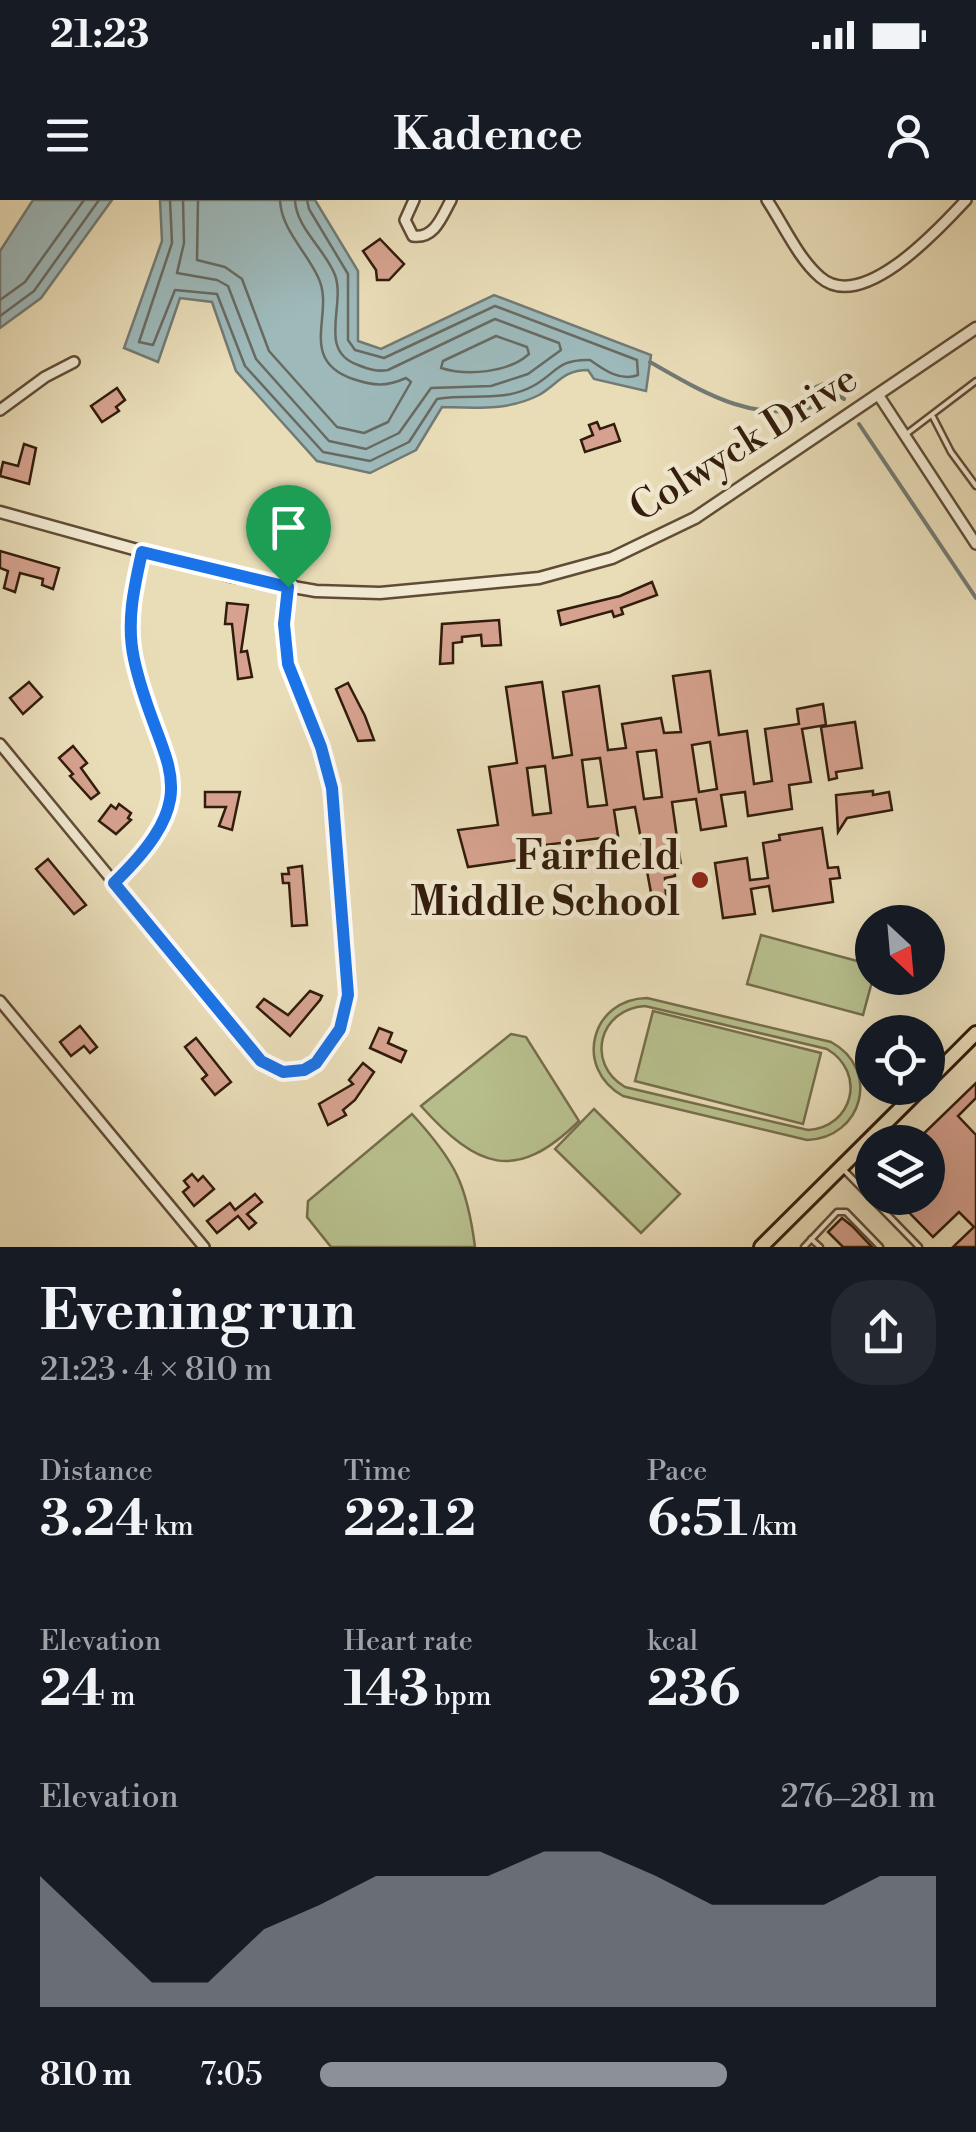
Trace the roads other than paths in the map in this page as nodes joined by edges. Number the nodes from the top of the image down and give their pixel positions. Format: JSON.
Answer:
{"nodes":[{"id":1,"x":414,"y":200,"type":"edge"},
{"id":2,"x":451,"y":200,"type":"edge"},
{"id":3,"x":767,"y":200,"type":"edge"},
{"id":4,"x":966,"y":200,"type":"edge"},
{"id":5,"x":976,"y":328,"type":"edge"},
{"id":6,"x":74,"y":362,"type":"dead end"},
{"id":7,"x":976,"y":381,"type":"edge"},
{"id":8,"x":879,"y":396,"type":"junction"},
{"id":9,"x":0,"y":410,"type":"edge"},
{"id":10,"x":933,"y":417,"type":"junction"},
{"id":11,"x":905,"y":435,"type":"junction"},
{"id":12,"x":976,"y":486,"type":"edge"},
{"id":13,"x":0,"y":512,"type":"edge"},
{"id":14,"x":262,"y":526,"type":"dead end"},
{"id":15,"x":976,"y":544,"type":"edge"},
{"id":16,"x":142,"y":552,"type":"junction"},
{"id":17,"x":288,"y":587,"type":"junction"},
{"id":18,"x":0,"y":744,"type":"edge"},
{"id":19,"x":114,"y":883,"type":"junction"},
{"id":20,"x":0,"y":1001,"type":"edge"},
{"id":21,"x":976,"y":1033,"type":"edge"},
{"id":22,"x":945,"y":1065,"type":"edge"},
{"id":23,"x":905,"y":1105,"type":"edge"},
{"id":24,"x":841,"y":1168,"type":"junction"},
{"id":25,"x":812,"y":1238,"type":"junction"},
{"id":26,"x":204,"y":1247,"type":"edge"},
{"id":27,"x":761,"y":1247,"type":"edge"},
{"id":28,"x":804,"y":1247,"type":"edge"},
{"id":29,"x":820,"y":1247,"type":"edge"},
{"id":30,"x":880,"y":1247,"type":"edge"},
{"id":31,"x":919,"y":1247,"type":"edge"}],
"edges":[{"from":1,"to":2,"type":"street"},
{"from":3,"to":4,"type":"street"},
{"from":5,"to":8,"type":"street","name":"Colwyck Drive"},
{"from":6,"to":9,"type":"street"},
{"from":7,"to":10,"type":"lane"},
{"from":8,"to":11,"type":"street"},
{"from":8,"to":17,"type":"street","name":"Colwyck Drive"},
{"from":10,"to":11,"type":"lane"},
{"from":10,"to":12,"type":"lane"},
{"from":11,"to":15,"type":"street"},
{"from":13,"to":16,"type":"street","name":"Colwyck Drive"},
{"from":14,"to":17,"type":"street"},
{"from":16,"to":17,"type":"street","name":"Colwyck Drive"},
{"from":16,"to":19,"type":"street"},
{"from":17,"to":19,"type":"street"},
{"from":18,"to":19,"type":"street"},
{"from":20,"to":26,"type":"street"},
{"from":21,"to":22,"type":"main road"},
{"from":23,"to":24,"type":"main road"},
{"from":24,"to":27,"type":"main road"},
{"from":24,"to":31,"type":"lane"},
{"from":25,"to":28,"type":"lane"},
{"from":25,"to":29,"type":"lane"},
{"from":25,"to":30,"type":"lane"}]}
